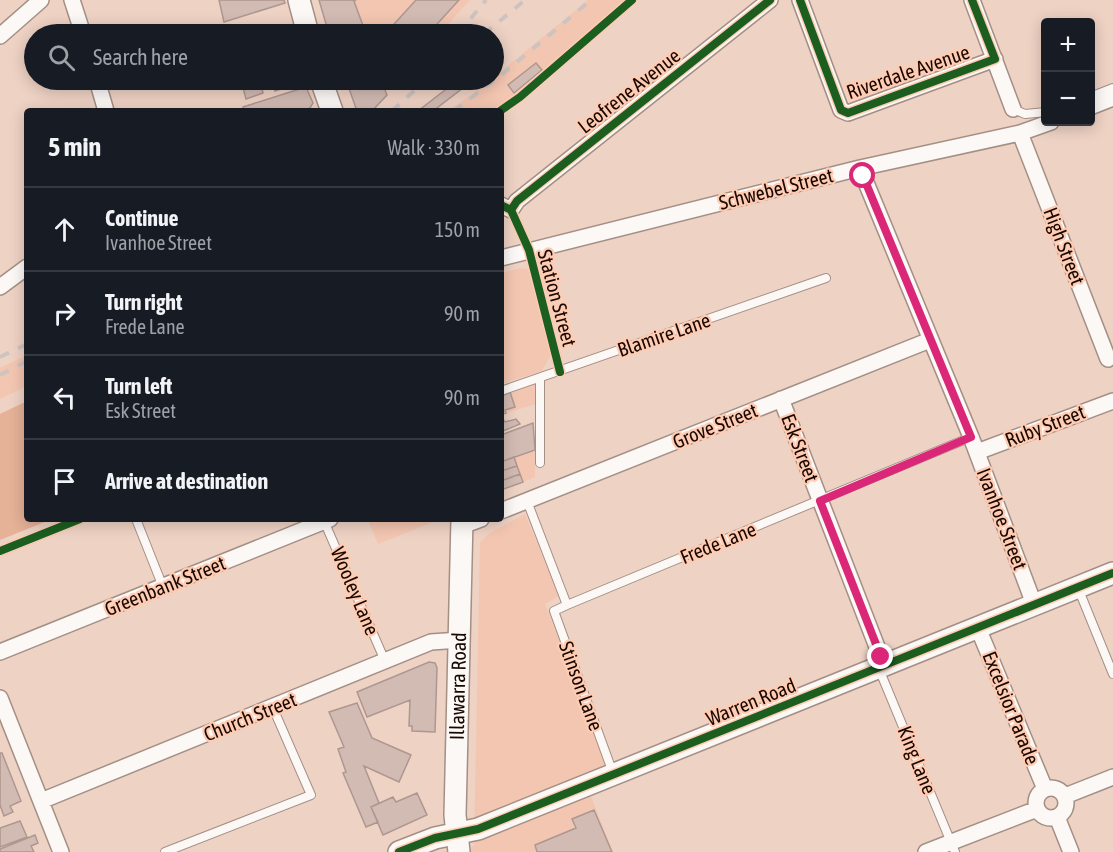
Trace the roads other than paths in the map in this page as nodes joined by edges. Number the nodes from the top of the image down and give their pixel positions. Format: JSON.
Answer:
{"nodes":[{"id":1,"x":41,"y":0,"type":"edge"},
{"id":2,"x":72,"y":0,"type":"edge"},
{"id":3,"x":299,"y":0,"type":"edge"},
{"id":4,"x":770,"y":0,"type":"edge"},
{"id":5,"x":800,"y":0,"type":"edge"},
{"id":6,"x":972,"y":0,"type":"edge"},
{"id":7,"x":80,"y":24,"type":"edge"},
{"id":8,"x":306,"y":24,"type":"edge"},
{"id":9,"x":0,"y":36,"type":"edge"},
{"id":10,"x":994,"y":59,"type":"junction"},
{"id":11,"x":1113,"y":88,"type":"edge"},
{"id":12,"x":100,"y":90,"type":"edge"},
{"id":13,"x":325,"y":90,"type":"edge"},
{"id":14,"x":1095,"y":95,"type":"edge"},
{"id":15,"x":1113,"y":98,"type":"edge"},
{"id":16,"x":1095,"y":105,"type":"edge"},
{"id":17,"x":105,"y":108,"type":"edge"},
{"id":18,"x":331,"y":108,"type":"edge"},
{"id":19,"x":1012,"y":109,"type":"joint"},
{"id":20,"x":1041,"y":112,"type":"edge"},
{"id":21,"x":1041,"y":126,"type":"edge"},
{"id":22,"x":1020,"y":133,"type":"junction"},
{"id":23,"x":860,"y":168,"type":"junction"},
{"id":24,"x":506,"y":207,"type":"edge"},
{"id":25,"x":529,"y":250,"type":"junction"},
{"id":26,"x":504,"y":257,"type":"edge"},
{"id":27,"x":24,"y":269,"type":"edge"},
{"id":28,"x":826,"y":278,"type":"dead end"},
{"id":29,"x":0,"y":286,"type":"edge"},
{"id":30,"x":930,"y":340,"type":"junction"},
{"id":31,"x":1108,"y":359,"type":"dead end"},
{"id":32,"x":560,"y":372,"type":"junction"},
{"id":33,"x":540,"y":378,"type":"junction"},
{"id":34,"x":504,"y":390,"type":"edge"},
{"id":35,"x":781,"y":399,"type":"junction"},
{"id":36,"x":1113,"y":401,"type":"edge"},
{"id":37,"x":974,"y":445,"type":"junction"},
{"id":38,"x":540,"y":463,"type":"dead end"},
{"id":39,"x":527,"y":501,"type":"junction"},
{"id":40,"x":820,"y":501,"type":"junction"},
{"id":41,"x":504,"y":510,"type":"edge"},
{"id":42,"x":72,"y":522,"type":"edge"},
{"id":43,"x":137,"y":522,"type":"edge"},
{"id":44,"x":322,"y":522,"type":"edge"},
{"id":45,"x":328,"y":522,"type":"edge"},
{"id":46,"x":468,"y":522,"type":"edge"},
{"id":47,"x":0,"y":551,"type":"edge"},
{"id":48,"x":1113,"y":573,"type":"edge"},
{"id":49,"x":163,"y":586,"type":"junction"},
{"id":50,"x":1077,"y":587,"type":"junction"},
{"id":51,"x":1034,"y":604,"type":"junction"},
{"id":52,"x":567,"y":605,"type":"junction"},
{"id":53,"x":978,"y":628,"type":"junction"},
{"id":54,"x":460,"y":640,"type":"junction"},
{"id":55,"x":0,"y":652,"type":"edge"},
{"id":56,"x":385,"y":661,"type":"junction"},
{"id":57,"x":881,"y":666,"type":"junction"},
{"id":58,"x":1113,"y":674,"type":"edge"},
{"id":59,"x":0,"y":698,"type":"edge"},
{"id":60,"x":273,"y":708,"type":"junction"},
{"id":61,"x":6,"y":729,"type":"edge"},
{"id":62,"x":613,"y":774,"type":"junction"},
{"id":63,"x":1113,"y":777,"type":"edge"},
{"id":64,"x":1045,"y":789,"type":"junction"},
{"id":65,"x":1065,"y":796,"type":"junction"},
{"id":66,"x":41,"y":801,"type":"junction"},
{"id":67,"x":1036,"y":808,"type":"junction"},
{"id":68,"x":1057,"y":817,"type":"junction"},
{"id":69,"x":457,"y":843,"type":"edge"},
{"id":70,"x":953,"y":847,"type":"edge"},
{"id":71,"x":61,"y":852,"type":"edge"},
{"id":72,"x":165,"y":852,"type":"edge"},
{"id":73,"x":399,"y":852,"type":"edge"},
{"id":74,"x":926,"y":852,"type":"edge"},
{"id":75,"x":1071,"y":852,"type":"edge"}],
"edges":[{"from":1,"to":9,"type":"street"},
{"from":2,"to":7,"type":"street"},
{"from":3,"to":8,"type":"street"},
{"from":4,"to":24,"type":"street","name":"Leofrene Avenue"},
{"from":5,"to":10,"type":"street","name":"Riverdale Avenue"},
{"from":6,"to":10,"type":"street"},
{"from":10,"to":19,"type":"street"},
{"from":11,"to":14,"type":"lane"},
{"from":12,"to":17,"type":"street"},
{"from":13,"to":18,"type":"street"},
{"from":15,"to":16,"type":"street"},
{"from":19,"to":20,"type":"lane"},
{"from":21,"to":22,"type":"street","name":"Schwebel Street"},
{"from":22,"to":23,"type":"street","name":"Schwebel Street"},
{"from":22,"to":31,"type":"street","name":"High Street"},
{"from":23,"to":25,"type":"street","name":"Schwebel Street"},
{"from":23,"to":30,"type":"street","name":"Ivanhoe Street"},
{"from":24,"to":25,"type":"lane","name":"Station Street"},
{"from":25,"to":26,"type":"street","name":"Schwebel Street"},
{"from":25,"to":32,"type":"lane","name":"Station Street"},
{"from":27,"to":29,"type":"street"},
{"from":28,"to":32,"type":"lane","name":"Blamire Lane"},
{"from":30,"to":35,"type":"street","name":"Grove Street"},
{"from":30,"to":37,"type":"street","name":"Ivanhoe Street"},
{"from":32,"to":33,"type":"lane","name":"Blamire Lane"},
{"from":33,"to":34,"type":"lane","name":"Blamire Lane"},
{"from":33,"to":38,"type":"lane"},
{"from":35,"to":39,"type":"street","name":"Grove Street"},
{"from":35,"to":40,"type":"street","name":"Esk Street"},
{"from":36,"to":37,"type":"street","name":"Ruby Street"},
{"from":37,"to":40,"type":"lane","name":"Frede Lane"},
{"from":37,"to":51,"type":"street","name":"Ivanhoe Street"},
{"from":39,"to":41,"type":"street","name":"Grove Street"},
{"from":39,"to":52,"type":"lane"},
{"from":40,"to":52,"type":"lane","name":"Frede Lane"},
{"from":40,"to":57,"type":"street","name":"Esk Street"},
{"from":42,"to":47,"type":"lane"},
{"from":43,"to":49,"type":"lane"},
{"from":44,"to":49,"type":"street","name":"Greenbank Street"},
{"from":45,"to":56,"type":"lane","name":"Wooley Lane"},
{"from":46,"to":54,"type":"street","name":"Illawarra Road"},
{"from":48,"to":50,"type":"street","name":"Warren Road"},
{"from":49,"to":55,"type":"street","name":"Greenbank Street"},
{"from":50,"to":51,"type":"street","name":"Warren Road"},
{"from":50,"to":58,"type":"lane"},
{"from":51,"to":53,"type":"street","name":"Warren Road"},
{"from":52,"to":62,"type":"lane","name":"Stinson Lane"},
{"from":53,"to":57,"type":"street","name":"Warren Road"},
{"from":53,"to":64,"type":"street","name":"Excelsior Parade"},
{"from":54,"to":56,"type":"street","name":"Church Street"},
{"from":54,"to":69,"type":"street","name":"Illawarra Road"},
{"from":56,"to":60,"type":"street","name":"Church Street"},
{"from":57,"to":62,"type":"street","name":"Warren Road"},
{"from":57,"to":70,"type":"lane","name":"King Lane"},
{"from":59,"to":61,"type":"street"},
{"from":60,"to":66,"type":"street","name":"Church Street"},
{"from":60,"to":72,"type":"lane"},
{"from":61,"to":66,"type":"street"},
{"from":62,"to":69,"type":"street","name":"Warren Road"},
{"from":63,"to":65,"type":"street"},
{"from":64,"to":65,"type":"street"},
{"from":64,"to":67,"type":"street"},
{"from":65,"to":68,"type":"street"},
{"from":66,"to":71,"type":"street"},
{"from":67,"to":68,"type":"street"},
{"from":67,"to":70,"type":"street"},
{"from":68,"to":75,"type":"street"},
{"from":69,"to":73,"type":"street","name":"Warren Road"},
{"from":70,"to":74,"type":"street"}]}
